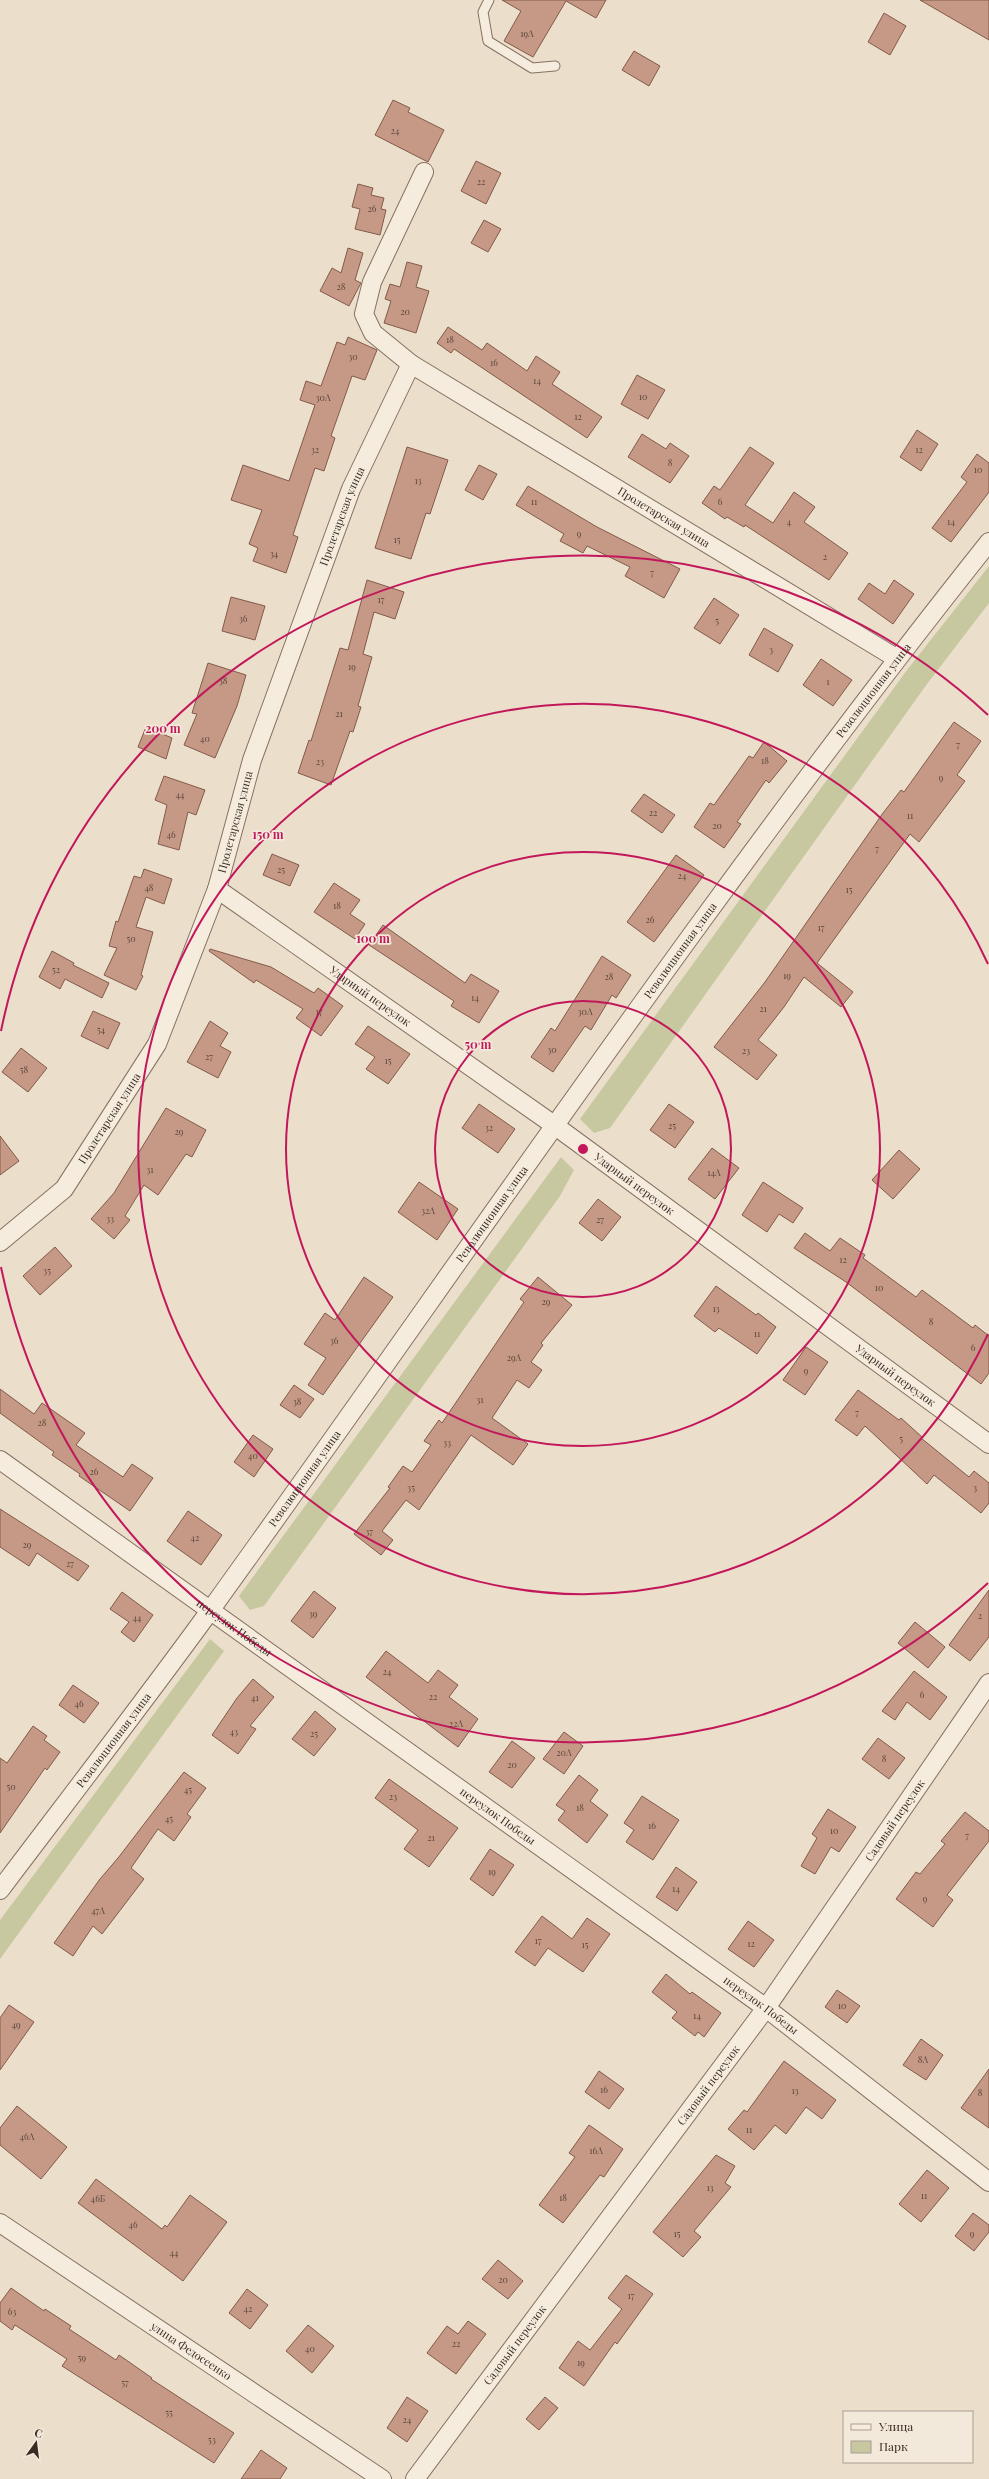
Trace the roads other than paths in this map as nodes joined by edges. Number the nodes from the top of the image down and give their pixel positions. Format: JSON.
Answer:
{"nodes":[{"id":1,"x":489,"y":0,"type":"edge"},
{"id":2,"x":555,"y":66,"type":"dead end"},
{"id":3,"x":424,"y":172,"type":"dead end"},
{"id":4,"x":411,"y":364,"type":"junction"},
{"id":5,"x":989,"y":542,"type":"edge"},
{"id":6,"x":896,"y":658,"type":"junction"},
{"id":7,"x":217,"y":889,"type":"junction"},
{"id":8,"x":554,"y":1125,"type":"junction"},
{"id":9,"x":0,"y":1242,"type":"edge"},
{"id":10,"x":989,"y":1444,"type":"edge"},
{"id":11,"x":0,"y":1460,"type":"edge"},
{"id":12,"x":210,"y":1610,"type":"junction"},
{"id":13,"x":989,"y":1683,"type":"edge"},
{"id":14,"x":0,"y":1890,"type":"edge"},
{"id":15,"x":766,"y":2008,"type":"junction"},
{"id":16,"x":989,"y":2182,"type":"edge"},
{"id":17,"x":0,"y":2223,"type":"edge"},
{"id":18,"x":382,"y":2479,"type":"edge"},
{"id":19,"x":415,"y":2479,"type":"edge"}],
"edges":[{"from":1,"to":2,"type":"lane"},
{"from":3,"to":4,"type":"street","name":"Пролетарская улица"},
{"from":4,"to":6,"type":"street","name":"Пролетарская улица"},
{"from":4,"to":7,"type":"street","name":"Пролетарская улица"},
{"from":5,"to":6,"type":"street","name":"Революционная улица"},
{"from":6,"to":8,"type":"street","name":"Революционная улица"},
{"from":7,"to":8,"type":"street","name":"Ударный переулок"},
{"from":7,"to":9,"type":"street","name":"Пролетарская улица"},
{"from":8,"to":10,"type":"street","name":"Ударный переулок"},
{"from":8,"to":12,"type":"street","name":"Революционная улица"},
{"from":11,"to":12,"type":"street","name":"переулок Победы"},
{"from":12,"to":14,"type":"street","name":"Революционная улица"},
{"from":12,"to":15,"type":"street","name":"переулок Победы"},
{"from":13,"to":15,"type":"street","name":"Садовый переулок"},
{"from":15,"to":16,"type":"street","name":"переулок Победы"},
{"from":15,"to":19,"type":"street","name":"Садовый переулок"},
{"from":17,"to":18,"type":"street","name":"улица Федосеенко"}]}
